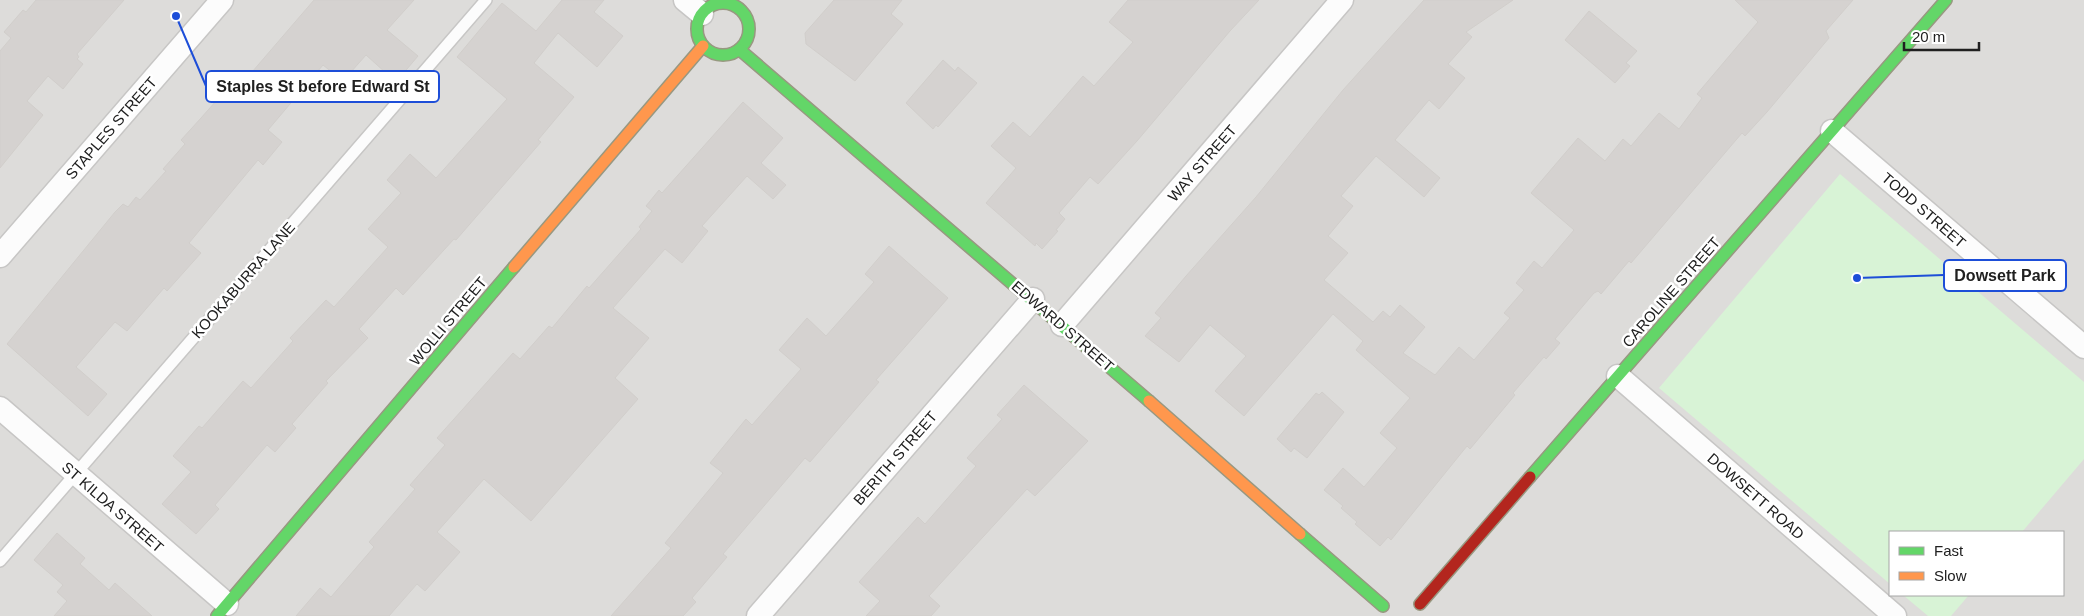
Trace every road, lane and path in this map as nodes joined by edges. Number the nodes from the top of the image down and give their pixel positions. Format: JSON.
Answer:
{"nodes":[{"id":1,"x":222,"y":0,"type":"edge"},
{"id":2,"x":486,"y":0,"type":"edge"},
{"id":3,"x":1342,"y":0,"type":"edge"},
{"id":4,"x":1946,"y":0,"type":"edge"},
{"id":5,"x":743,"y":4,"type":"edge"},
{"id":6,"x":694,"y":7,"type":"edge"},
{"id":7,"x":703,"y":46,"type":"junction"},
{"id":8,"x":740,"y":50,"type":"junction"},
{"id":9,"x":1832,"y":131,"type":"junction"},
{"id":10,"x":0,"y":256,"type":"edge"},
{"id":11,"x":1033,"y":299,"type":"junction"},
{"id":12,"x":1062,"y":325,"type":"junction"},
{"id":13,"x":2084,"y":347,"type":"edge"},
{"id":14,"x":1618,"y":376,"type":"junction"},
{"id":15,"x":0,"y":408,"type":"edge"},
{"id":16,"x":75,"y":474,"type":"junction"},
{"id":17,"x":0,"y":561,"type":"edge"},
{"id":18,"x":1394,"y":598,"type":"dead end"},
{"id":19,"x":1408,"y":598,"type":"dead end"},
{"id":20,"x":1420,"y":604,"type":"junction"},
{"id":21,"x":222,"y":610,"type":"edge"},
{"id":22,"x":1380,"y":611,"type":"edge"},
{"id":23,"x":758,"y":616,"type":"edge"},
{"id":24,"x":1427,"y":616,"type":"edge"},
{"id":25,"x":1895,"y":616,"type":"edge"}],
"edges":[{"from":1,"to":10,"type":"street","name":"STAPLES STREET"},
{"from":2,"to":16,"type":"lane","name":"KOOKABURRA LANE"},
{"from":3,"to":12,"type":"street","name":"WAY STREET"},
{"from":4,"to":9,"type":"street","name":"CAROLINE STREET"},
{"from":5,"to":6,"type":"street"},
{"from":5,"to":8,"type":"street"},
{"from":6,"to":7,"type":"street"},
{"from":7,"to":8,"type":"street"},
{"from":7,"to":21,"type":"street","name":"WOLLI STREET"},
{"from":8,"to":11,"type":"street","name":"EDWARD STREET"},
{"from":9,"to":13,"type":"street","name":"TODD STREET"},
{"from":9,"to":14,"type":"street","name":"CAROLINE STREET"},
{"from":11,"to":12,"type":"street","name":"EDWARD STREET"},
{"from":11,"to":23,"type":"street","name":"BERITH STREET"},
{"from":12,"to":22,"type":"street","name":"EDWARD STREET"},
{"from":14,"to":20,"type":"street","name":"CAROLINE STREET"},
{"from":14,"to":25,"type":"street","name":"DOWSETT ROAD"},
{"from":15,"to":16,"type":"street","name":"ST KILDA STREET"},
{"from":16,"to":17,"type":"lane","name":"KOOKABURRA LANE"},
{"from":16,"to":21,"type":"street","name":"ST KILDA STREET"},
{"from":18,"to":22,"type":"street"},
{"from":19,"to":20,"type":"street"},
{"from":20,"to":24,"type":"street"}]}
